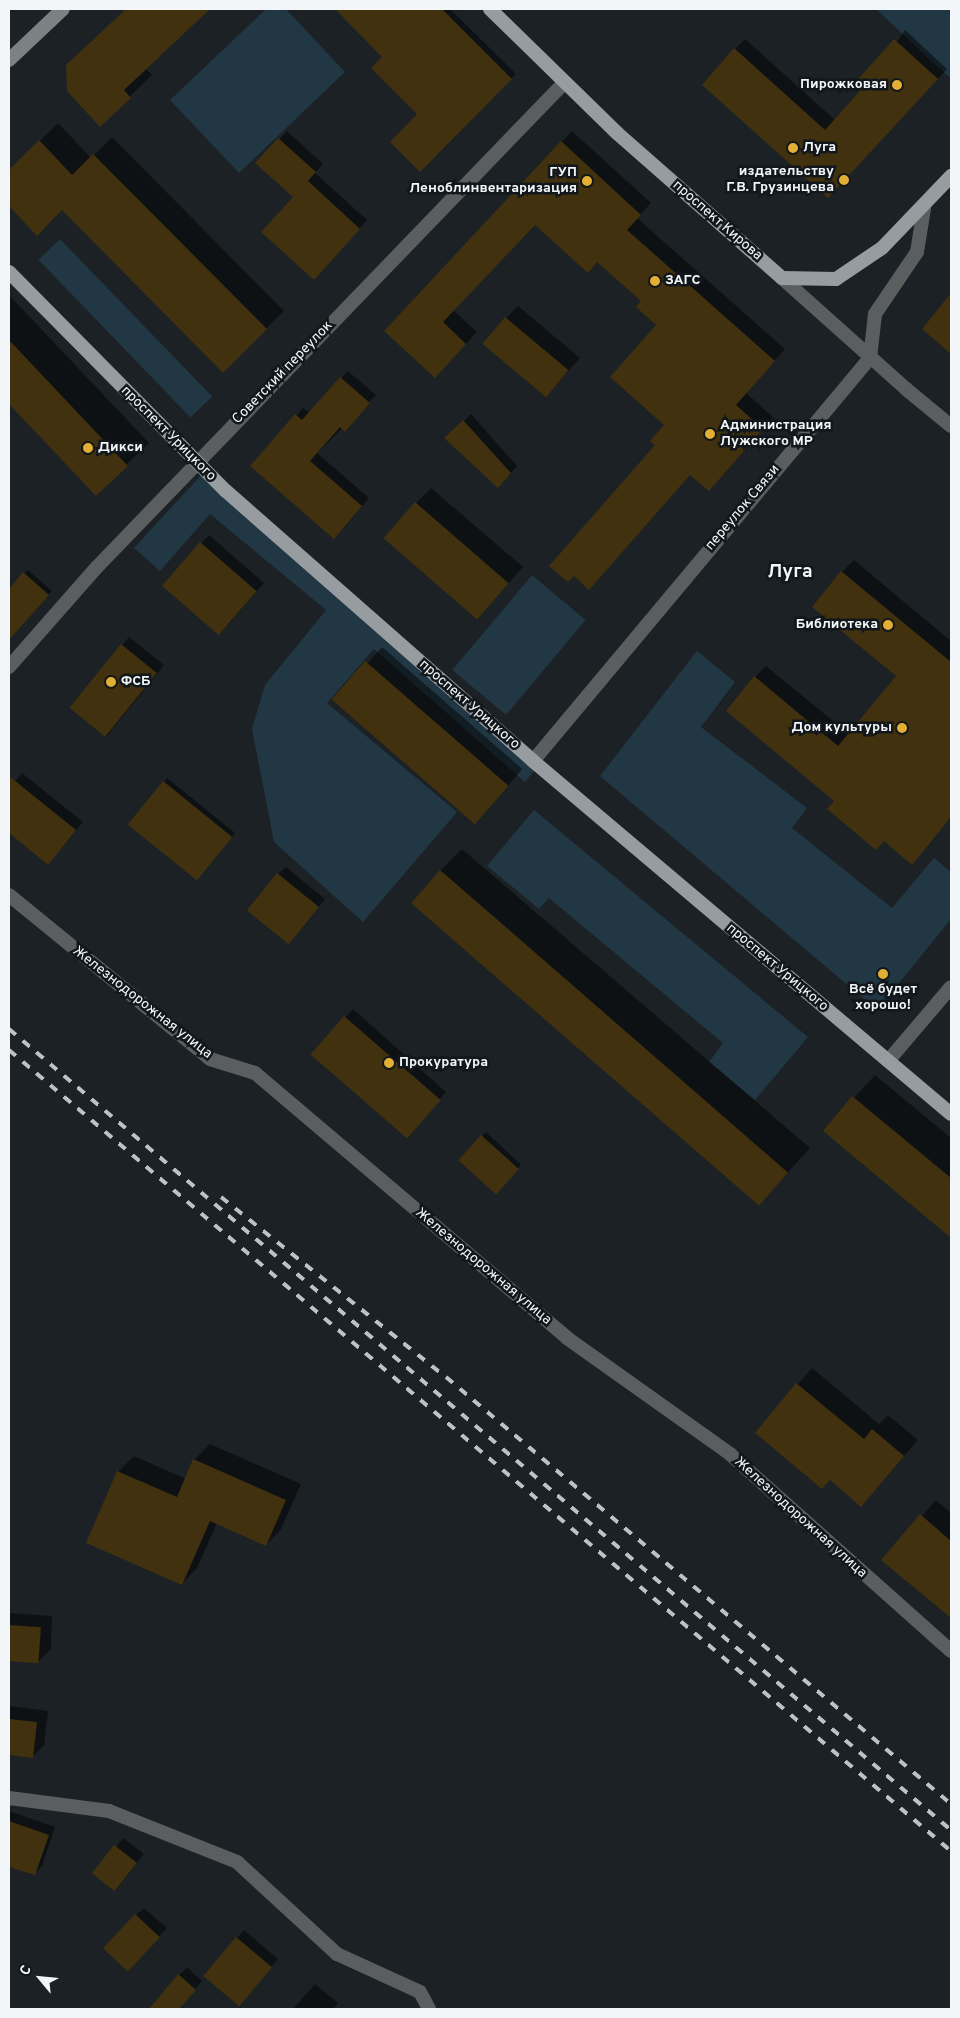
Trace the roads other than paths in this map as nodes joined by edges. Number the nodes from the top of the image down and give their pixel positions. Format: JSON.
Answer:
{"nodes":[{"id":1,"x":63,"y":9,"type":"edge"},
{"id":2,"x":490,"y":9,"type":"edge"},
{"id":3,"x":9,"y":60,"type":"edge"},
{"id":4,"x":563,"y":84,"type":"junction"},
{"id":5,"x":951,"y":176,"type":"edge"},
{"id":6,"x":924,"y":209,"type":"junction"},
{"id":7,"x":9,"y":272,"type":"edge"},
{"id":8,"x":782,"y":278,"type":"junction"},
{"id":9,"x":870,"y":358,"type":"junction"},
{"id":10,"x":951,"y":426,"type":"edge"},
{"id":11,"x":196,"y":463,"type":"junction"},
{"id":12,"x":9,"y":667,"type":"edge"},
{"id":13,"x":533,"y":761,"type":"junction"},
{"id":14,"x":9,"y":895,"type":"edge"},
{"id":15,"x":951,"y":987,"type":"edge"},
{"id":16,"x":888,"y":1061,"type":"junction"},
{"id":17,"x":951,"y":1114,"type":"edge"},
{"id":18,"x":951,"y":1651,"type":"edge"},
{"id":19,"x":9,"y":1798,"type":"edge"},
{"id":20,"x":429,"y":2009,"type":"edge"}],
"edges":[{"from":1,"to":3,"type":"main road"},
{"from":2,"to":4,"type":"main road","name":"проспект Кирова"},
{"from":4,"to":8,"type":"main road","name":"проспект Кирова"},
{"from":4,"to":11,"type":"street","name":"Советский переулок"},
{"from":5,"to":6,"type":"main road"},
{"from":6,"to":8,"type":"main road"},
{"from":6,"to":9,"type":"street"},
{"from":7,"to":11,"type":"main road","name":"проспект Урицкого"},
{"from":8,"to":9,"type":"street","name":"проспект Кирова"},
{"from":9,"to":10,"type":"street","name":"проспект Кирова"},
{"from":9,"to":13,"type":"street","name":"переулок Связи"},
{"from":11,"to":12,"type":"street","name":"Советский переулок"},
{"from":11,"to":13,"type":"main road","name":"проспект Урицкого"},
{"from":13,"to":16,"type":"main road","name":"проспект Урицкого"},
{"from":14,"to":18,"type":"street","name":"Железнодорожная улица"},
{"from":15,"to":16,"type":"street"},
{"from":16,"to":17,"type":"main road","name":"проспект Урицкого"},
{"from":19,"to":20,"type":"street"}]}
